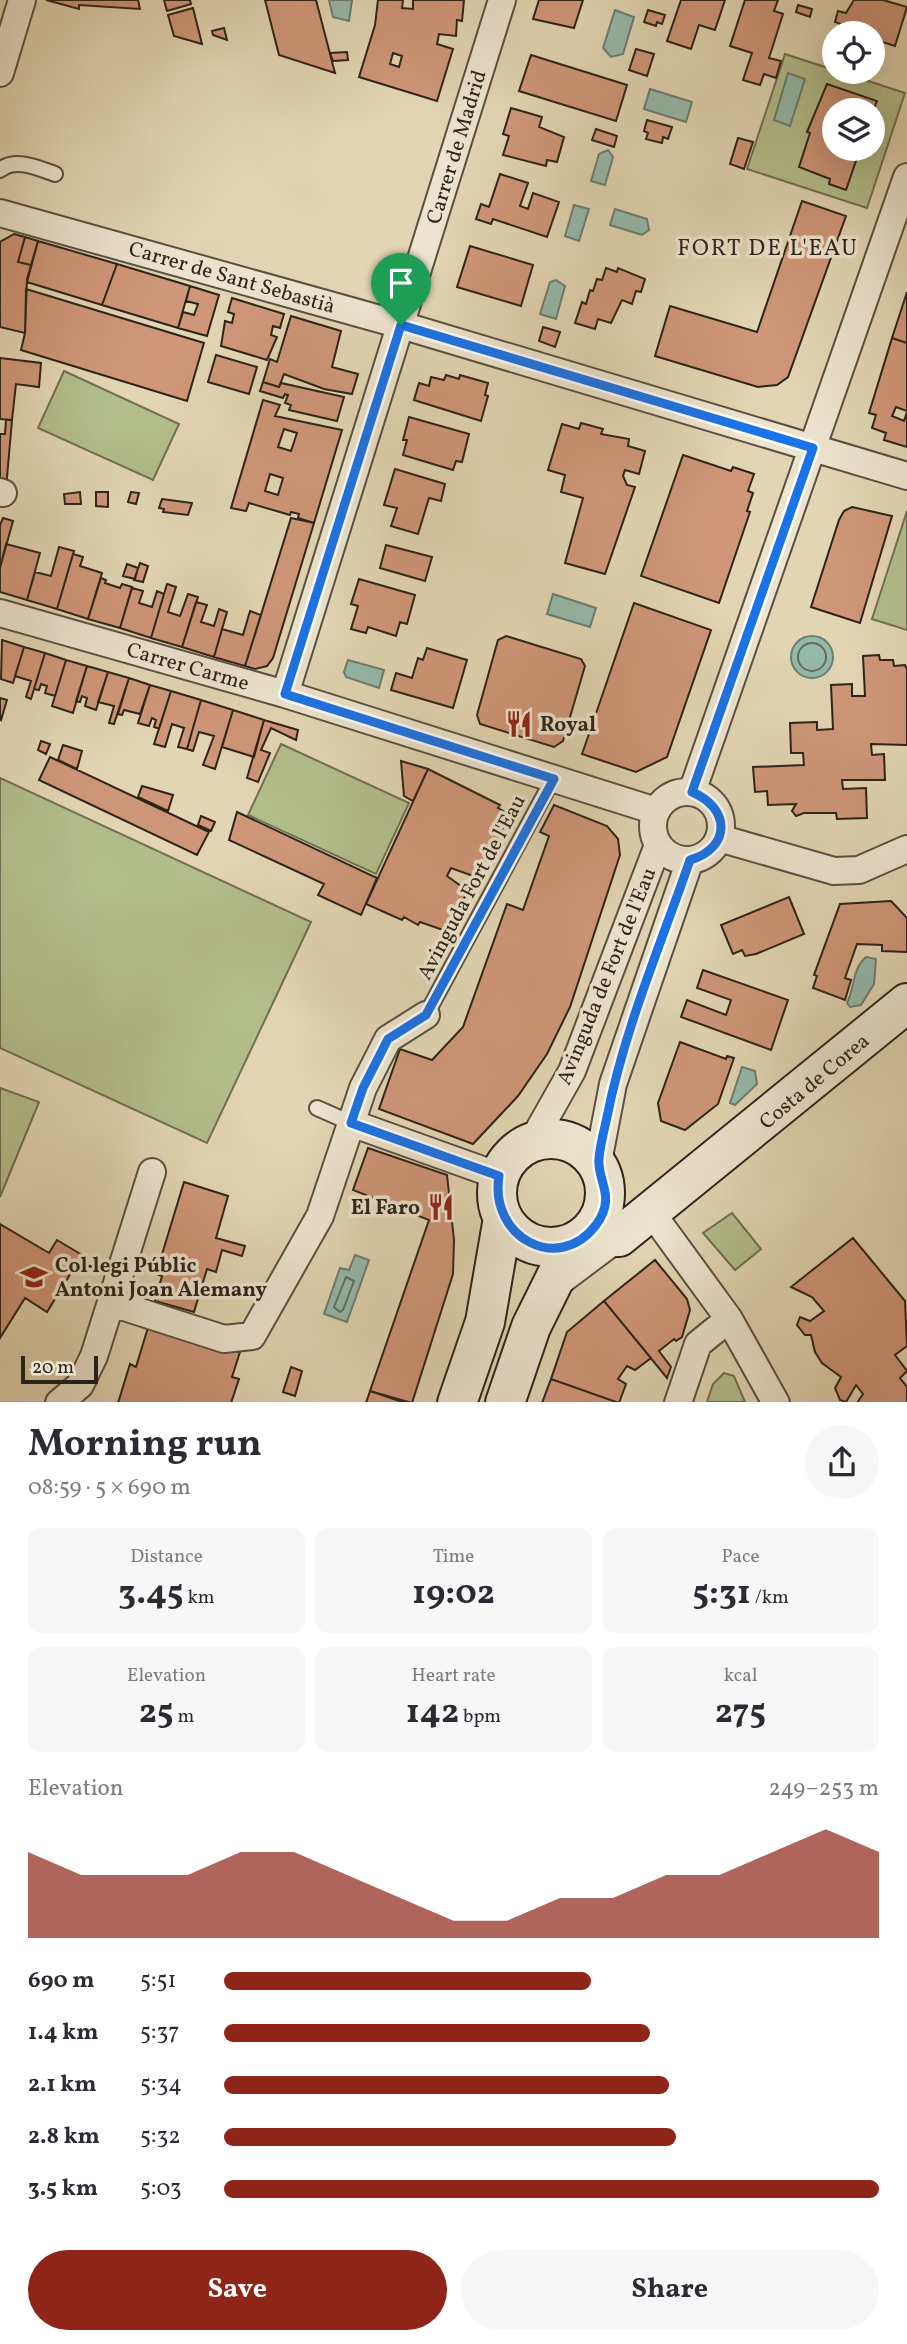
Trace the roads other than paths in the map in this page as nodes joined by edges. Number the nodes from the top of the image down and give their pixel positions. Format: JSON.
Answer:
{"nodes":[{"id":1,"x":502,"y":0,"type":"edge"},
{"id":2,"x":16,"y":1,"type":"edge"},
{"id":3,"x":0,"y":73,"type":"edge"},
{"id":4,"x":0,"y":170,"type":"edge"},
{"id":5,"x":55,"y":174,"type":"dead end"},
{"id":6,"x":907,"y":177,"type":"edge"},
{"id":7,"x":0,"y":213,"type":"edge"},
{"id":8,"x":401,"y":325,"type":"junction"},
{"id":9,"x":813,"y":448,"type":"junction"},
{"id":10,"x":907,"y":477,"type":"edge"},
{"id":11,"x":0,"y":613,"type":"edge"},
{"id":12,"x":285,"y":694,"type":"junction"},
{"id":13,"x":554,"y":779,"type":"junction"},
{"id":14,"x":692,"y":792,"type":"junction"},
{"id":15,"x":656,"y":811,"type":"junction"},
{"id":16,"x":719,"y":838,"type":"junction"},
{"id":17,"x":658,"y":845,"type":"junction"},
{"id":18,"x":907,"y":849,"type":"edge"},
{"id":19,"x":690,"y":860,"type":"junction"},
{"id":20,"x":907,"y":1003,"type":"edge"},
{"id":21,"x":426,"y":1015,"type":"joint"},
{"id":22,"x":317,"y":1108,"type":"dead end"},
{"id":23,"x":351,"y":1123,"type":"junction"},
{"id":24,"x":532,"y":1142,"type":"junction"},
{"id":25,"x":598,"y":1162,"type":"junction"},
{"id":26,"x":152,"y":1172,"type":"dead end"},
{"id":27,"x":499,"y":1176,"type":"junction"},
{"id":28,"x":651,"y":1212,"type":"junction"},
{"id":29,"x":503,"y":1218,"type":"junction"},
{"id":30,"x":591,"y":1239,"type":"junction"},
{"id":31,"x":112,"y":1303,"type":"junction"},
{"id":32,"x":729,"y":1319,"type":"junction"},
{"id":33,"x":59,"y":1402,"type":"edge"},
{"id":34,"x":457,"y":1402,"type":"edge"},
{"id":35,"x":505,"y":1402,"type":"edge"},
{"id":36,"x":678,"y":1402,"type":"edge"},
{"id":37,"x":776,"y":1402,"type":"edge"}],
"edges":[{"from":1,"to":8,"type":"street","name":"Carrer de Madrid"},
{"from":2,"to":3,"type":"street"},
{"from":4,"to":5,"type":"lane"},
{"from":6,"to":9,"type":"street"},
{"from":7,"to":8,"type":"street","name":"Carrer de Sant Sebastià"},
{"from":8,"to":9,"type":"street","name":"Carrer de Sant Sebastià"},
{"from":8,"to":12,"type":"street","name":"Carrer de Madrid"},
{"from":9,"to":10,"type":"street","name":"Carrer de Sant Sebastià"},
{"from":9,"to":14,"type":"street"},
{"from":11,"to":12,"type":"street","name":"Carrer Carme"},
{"from":12,"to":13,"type":"street","name":"Carrer Carme"},
{"from":13,"to":15,"type":"street","name":"Carrer Carme"},
{"from":13,"to":21,"type":"lane","name":"Avinguda Fort de l'Eau"},
{"from":14,"to":15,"type":"street"},
{"from":14,"to":16,"type":"street"},
{"from":15,"to":17,"type":"street"},
{"from":16,"to":18,"type":"street"},
{"from":16,"to":19,"type":"street"},
{"from":17,"to":19,"type":"street"},
{"from":17,"to":24,"type":"street","name":"Avinguda de Fort de l'Eau"},
{"from":19,"to":25,"type":"street","name":"Avinguda de Fort de l'Eau"},
{"from":20,"to":28,"type":"street","name":"Costa de Corea"},
{"from":21,"to":23,"type":"street"},
{"from":22,"to":23,"type":"lane"},
{"from":23,"to":27,"type":"street"},
{"from":23,"to":31,"type":"street"},
{"from":24,"to":25,"type":"street"},
{"from":24,"to":27,"type":"street"},
{"from":25,"to":30,"type":"street"},
{"from":26,"to":31,"type":"street"},
{"from":27,"to":29,"type":"street"},
{"from":28,"to":30,"type":"street"},
{"from":28,"to":32,"type":"street"},
{"from":29,"to":30,"type":"street"},
{"from":29,"to":34,"type":"street"},
{"from":30,"to":35,"type":"street"},
{"from":31,"to":33,"type":"street"},
{"from":32,"to":36,"type":"street"},
{"from":32,"to":37,"type":"street"}]}
